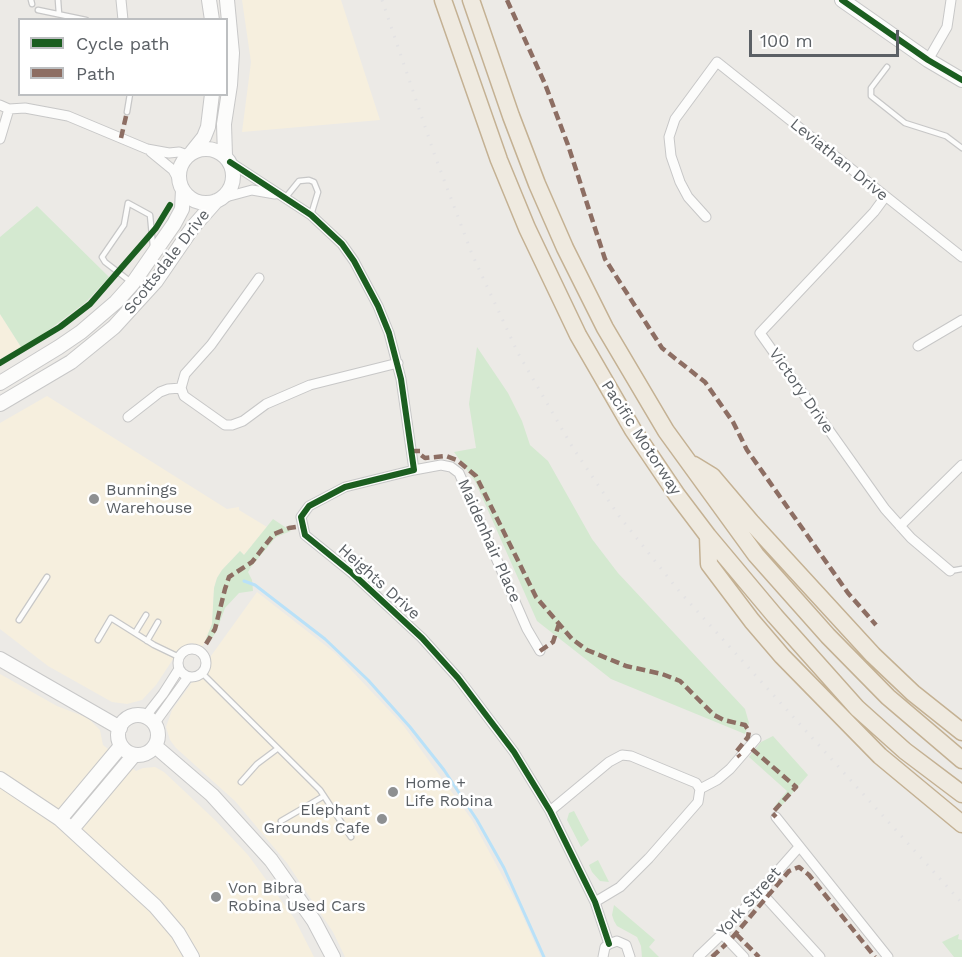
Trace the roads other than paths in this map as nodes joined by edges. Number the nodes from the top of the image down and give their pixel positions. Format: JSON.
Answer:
{"nodes":[{"id":1,"x":58,"y":0,"type":"edge"},
{"id":2,"x":121,"y":0,"type":"edge"},
{"id":3,"x":209,"y":0,"type":"edge"},
{"id":4,"x":227,"y":0,"type":"edge"},
{"id":5,"x":443,"y":0,"type":"edge"},
{"id":6,"x":471,"y":0,"type":"edge"},
{"id":7,"x":842,"y":0,"type":"edge"},
{"id":8,"x":951,"y":0,"type":"edge"},
{"id":9,"x":38,"y":10,"type":"dead end"},
{"id":10,"x":59,"y":14,"type":"junction"},
{"id":11,"x":77,"y":18,"type":"edge"},
{"id":12,"x":123,"y":18,"type":"edge"},
{"id":13,"x":212,"y":18,"type":"edge"},
{"id":14,"x":928,"y":60,"type":"junction"},
{"id":15,"x":887,"y":67,"type":"dead end"},
{"id":16,"x":962,"y":80,"type":"edge"},
{"id":17,"x":130,"y":96,"type":"edge"},
{"id":18,"x":212,"y":96,"type":"edge"},
{"id":19,"x":4,"y":107,"type":"edge"},
{"id":20,"x":127,"y":112,"type":"dead end"},
{"id":21,"x":0,"y":139,"type":"edge"},
{"id":22,"x":962,"y":148,"type":"edge"},
{"id":23,"x":147,"y":149,"type":"junction"},
{"id":24,"x":190,"y":153,"type":"junction"},
{"id":25,"x":228,"y":159,"type":"junction"},
{"id":26,"x":181,"y":186,"type":"junction"},
{"id":27,"x":286,"y":197,"type":"junction"},
{"id":28,"x":885,"y":197,"type":"junction"},
{"id":29,"x":219,"y":199,"type":"junction"},
{"id":30,"x":311,"y":215,"type":"junction"},
{"id":31,"x":706,"y":217,"type":"dead end"},
{"id":32,"x":154,"y":255,"type":"junction"},
{"id":33,"x":962,"y":256,"type":"edge"},
{"id":34,"x":259,"y":278,"type":"dead end"},
{"id":35,"x":133,"y":283,"type":"junction"},
{"id":36,"x":962,"y":320,"type":"edge"},
{"id":37,"x":918,"y":346,"type":"dead end"},
{"id":38,"x":398,"y":363,"type":"junction"},
{"id":39,"x":0,"y":383,"type":"edge"},
{"id":40,"x":181,"y":388,"type":"junction"},
{"id":41,"x":0,"y":404,"type":"edge"},
{"id":42,"x":128,"y":417,"type":"dead end"},
{"id":43,"x":686,"y":461,"type":"junction"},
{"id":44,"x":962,"y":465,"type":"edge"},
{"id":45,"x":414,"y":470,"type":"junction"},
{"id":46,"x":900,"y":526,"type":"junction"},
{"id":47,"x":708,"y":536,"type":"junction"},
{"id":48,"x":962,"y":569,"type":"edge"},
{"id":49,"x":950,"y":571,"type":"joint"},
{"id":50,"x":47,"y":577,"type":"dead end"},
{"id":51,"x":146,"y":615,"type":"dead end"},
{"id":52,"x":19,"y":620,"type":"dead end"},
{"id":53,"x":158,"y":622,"type":"dead end"},
{"id":54,"x":135,"y":633,"type":"junction"},
{"id":55,"x":98,"y":640,"type":"dead end"},
{"id":56,"x":147,"y":641,"type":"junction"},
{"id":57,"x":540,"y":651,"type":"dead end"},
{"id":58,"x":0,"y":652,"type":"edge"},
{"id":59,"x":179,"y":657,"type":"junction"},
{"id":60,"x":0,"y":659,"type":"edge"},
{"id":61,"x":179,"y":669,"type":"junction"},
{"id":62,"x":201,"y":673,"type":"junction"},
{"id":63,"x":188,"y":677,"type":"junction"},
{"id":64,"x":36,"y":679,"type":"junction"},
{"id":65,"x":150,"y":721,"type":"junction"},
{"id":66,"x":120,"y":728,"type":"junction"},
{"id":67,"x":962,"y":732,"type":"edge"},
{"id":68,"x":756,"y":739,"type":"dead end"},
{"id":69,"x":121,"y":746,"type":"junction"},
{"id":70,"x":154,"y":746,"type":"junction"},
{"id":71,"x":277,"y":749,"type":"junction"},
{"id":72,"x":134,"y":754,"type":"junction"},
{"id":73,"x":962,"y":760,"type":"edge"},
{"id":74,"x":0,"y":779,"type":"edge"},
{"id":75,"x":241,"y":782,"type":"dead end"},
{"id":76,"x":700,"y":789,"type":"junction"},
{"id":77,"x":962,"y":794,"type":"edge"},
{"id":78,"x":324,"y":796,"type":"junction"},
{"id":79,"x":550,"y":811,"type":"junction"},
{"id":80,"x":776,"y":817,"type":"dead end"},
{"id":81,"x":60,"y":819,"type":"junction"},
{"id":82,"x":281,"y":821,"type":"dead end"},
{"id":83,"x":962,"y":824,"type":"edge"},
{"id":84,"x":72,"y":830,"type":"junction"},
{"id":85,"x":351,"y":837,"type":"dead end"},
{"id":86,"x":799,"y":847,"type":"junction"},
{"id":87,"x":759,"y":890,"type":"junction"},
{"id":88,"x":595,"y":902,"type":"junction"},
{"id":89,"x":722,"y":934,"type":"junction"},
{"id":90,"x":609,"y":944,"type":"junction"},
{"id":91,"x":192,"y":957,"type":"edge"},
{"id":92,"x":333,"y":957,"type":"edge"},
{"id":93,"x":603,"y":957,"type":"edge"},
{"id":94,"x":630,"y":957,"type":"edge"},
{"id":95,"x":698,"y":957,"type":"edge"},
{"id":96,"x":744,"y":957,"type":"edge"},
{"id":97,"x":820,"y":957,"type":"edge"},
{"id":98,"x":888,"y":957,"type":"edge"}],
"edges":[{"from":1,"to":10,"type":"lane"},
{"from":2,"to":12,"type":"street"},
{"from":3,"to":13,"type":"main road"},
{"from":4,"to":25,"type":"main road"},
{"from":5,"to":47,"type":"highway","name":"Pacific Motorway"},
{"from":6,"to":43,"type":"highway","name":"Pacific Motorway"},
{"from":7,"to":14,"type":"main road"},
{"from":8,"to":14,"type":"street"},
{"from":9,"to":10,"type":"lane"},
{"from":10,"to":11,"type":"lane"},
{"from":14,"to":16,"type":"main road"},
{"from":15,"to":22,"type":"lane"},
{"from":17,"to":20,"type":"lane"},
{"from":18,"to":24,"type":"main road"},
{"from":19,"to":21,"type":"street"},
{"from":19,"to":23,"type":"street"},
{"from":23,"to":24,"type":"street"},
{"from":23,"to":26,"type":"street"},
{"from":24,"to":25,"type":"main road"},
{"from":24,"to":26,"type":"main road"},
{"from":25,"to":27,"type":"street"},
{"from":25,"to":29,"type":"main road"},
{"from":26,"to":29,"type":"main road"},
{"from":26,"to":32,"type":"main road","name":"Scottsdale Drive"},
{"from":27,"to":29,"type":"street"},
{"from":27,"to":30,"type":"street"},
{"from":27,"to":30,"type":"lane"},
{"from":28,"to":31,"type":"street","name":"Leviathan Drive"},
{"from":28,"to":33,"type":"street","name":"Leviathan Drive"},
{"from":28,"to":46,"type":"street","name":"Victory Drive"},
{"from":29,"to":41,"type":"main road","name":"Scottsdale Drive"},
{"from":30,"to":38,"type":"street"},
{"from":32,"to":35,"type":"main road","name":"Scottsdale Drive"},
{"from":32,"to":35,"type":"lane"},
{"from":34,"to":40,"type":"street"},
{"from":35,"to":39,"type":"main road","name":"Scottsdale Drive"},
{"from":36,"to":37,"type":"street"},
{"from":38,"to":40,"type":"street"},
{"from":38,"to":45,"type":"street"},
{"from":40,"to":42,"type":"street"},
{"from":43,"to":67,"type":"highway"},
{"from":43,"to":73,"type":"highway","name":"Pacific Motorway"},
{"from":44,"to":46,"type":"street"},
{"from":45,"to":57,"type":"street","name":"Maidenhair Place"},
{"from":45,"to":79,"type":"street","name":"Heights Drive"},
{"from":46,"to":49,"type":"street"},
{"from":47,"to":77,"type":"highway","name":"Pacific Motorway"},
{"from":47,"to":83,"type":"highway"},
{"from":48,"to":49,"type":"lane"},
{"from":50,"to":52,"type":"lane"},
{"from":51,"to":54,"type":"lane"},
{"from":53,"to":56,"type":"lane"},
{"from":54,"to":55,"type":"lane"},
{"from":54,"to":56,"type":"lane"},
{"from":56,"to":59,"type":"lane"},
{"from":58,"to":64,"type":"main road"},
{"from":59,"to":61,"type":"street"},
{"from":59,"to":62,"type":"street"},
{"from":60,"to":64,"type":"main road"},
{"from":61,"to":63,"type":"street"},
{"from":61,"to":65,"type":"street"},
{"from":62,"to":63,"type":"street"},
{"from":62,"to":71,"type":"lane"},
{"from":63,"to":65,"type":"street"},
{"from":64,"to":66,"type":"main road"},
{"from":65,"to":66,"type":"main road"},
{"from":65,"to":70,"type":"main road"},
{"from":66,"to":69,"type":"main road"},
{"from":68,"to":76,"type":"street"},
{"from":69,"to":72,"type":"main road"},
{"from":69,"to":81,"type":"main road"},
{"from":70,"to":72,"type":"main road"},
{"from":70,"to":92,"type":"main road"},
{"from":71,"to":75,"type":"lane"},
{"from":71,"to":78,"type":"lane"},
{"from":72,"to":84,"type":"main road"},
{"from":74,"to":81,"type":"main road"},
{"from":76,"to":79,"type":"street"},
{"from":76,"to":88,"type":"street"},
{"from":78,"to":82,"type":"lane"},
{"from":78,"to":85,"type":"lane"},
{"from":79,"to":88,"type":"street","name":"Heights Drive"},
{"from":80,"to":86,"type":"street"},
{"from":81,"to":84,"type":"main road"},
{"from":84,"to":91,"type":"main road"},
{"from":86,"to":87,"type":"street","name":"York Street"},
{"from":86,"to":98,"type":"street"},
{"from":87,"to":89,"type":"street","name":"York Street"},
{"from":87,"to":97,"type":"street"},
{"from":88,"to":90,"type":"street","name":"Heights Drive"},
{"from":89,"to":95,"type":"street","name":"York Street"},
{"from":89,"to":96,"type":"street"},
{"from":90,"to":93,"type":"street"},
{"from":90,"to":94,"type":"street"}]}
